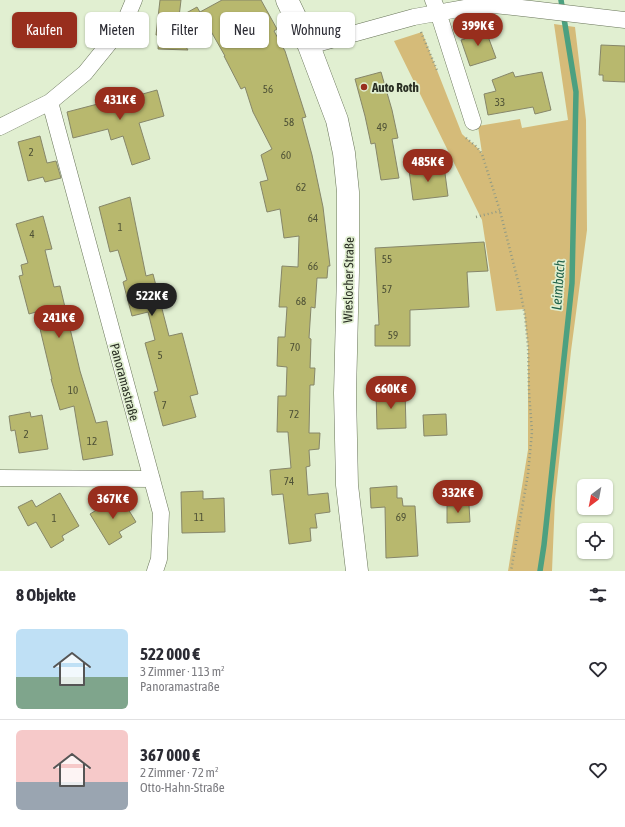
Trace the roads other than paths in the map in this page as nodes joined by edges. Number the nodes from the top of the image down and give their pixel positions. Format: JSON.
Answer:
{"nodes":[{"id":1,"x":134,"y":0,"type":"edge"},
{"id":2,"x":288,"y":0,"type":"edge"},
{"id":3,"x":435,"y":6,"type":"edge"},
{"id":4,"x":293,"y":12,"type":"edge"},
{"id":5,"x":625,"y":20,"type":"edge"},
{"id":6,"x":355,"y":33,"type":"edge"},
{"id":7,"x":310,"y":48,"type":"edge"},
{"id":8,"x":50,"y":102,"type":"junction"},
{"id":9,"x":473,"y":122,"type":"dead end"},
{"id":10,"x":0,"y":127,"type":"edge"},
{"id":11,"x":0,"y":478,"type":"edge"},
{"id":12,"x":152,"y":479,"type":"junction"},
{"id":13,"x":155,"y":571,"type":"edge"},
{"id":14,"x":357,"y":571,"type":"edge"}],
"edges":[{"from":1,"to":8,"type":"street"},
{"from":2,"to":4,"type":"main road","name":"Wieslocher Straße"},
{"from":3,"to":5,"type":"street"},
{"from":3,"to":6,"type":"street"},
{"from":3,"to":9,"type":"street"},
{"from":7,"to":14,"type":"main road","name":"Wieslocher Straße"},
{"from":8,"to":10,"type":"street"},
{"from":8,"to":12,"type":"street","name":"Panoramastraße"},
{"from":11,"to":12,"type":"street"},
{"from":12,"to":13,"type":"street","name":"Panoramastraße"}]}
